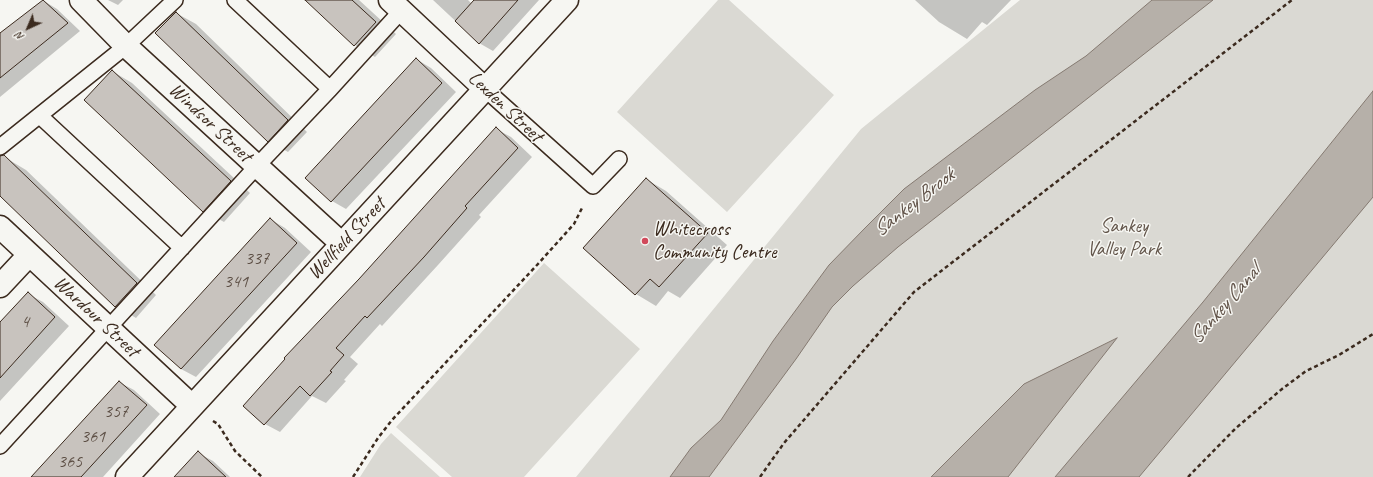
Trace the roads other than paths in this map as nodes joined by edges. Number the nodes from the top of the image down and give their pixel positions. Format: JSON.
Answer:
{"nodes":[{"id":1,"x":81,"y":0,"type":"edge"},
{"id":2,"x":175,"y":0,"type":"edge"},
{"id":3,"x":235,"y":0,"type":"edge"},
{"id":4,"x":567,"y":0,"type":"edge"},
{"id":5,"x":396,"y":5,"type":"edge"},
{"id":6,"x":126,"y":46,"type":"junction"},
{"id":7,"x":330,"y":88,"type":"junction"},
{"id":8,"x":485,"y":89,"type":"junction"},
{"id":9,"x":40,"y":116,"type":"junction"},
{"id":10,"x":0,"y":147,"type":"edge"},
{"id":11,"x":619,"y":159,"type":"dead end"},
{"id":12,"x":256,"y":166,"type":"junction"},
{"id":13,"x":0,"y":227,"type":"edge"},
{"id":14,"x":342,"y":244,"type":"junction"},
{"id":15,"x":182,"y":248,"type":"junction"},
{"id":16,"x":29,"y":255,"type":"junction"},
{"id":17,"x":0,"y":286,"type":"edge"},
{"id":18,"x":108,"y":328,"type":"junction"},
{"id":19,"x":192,"y":406,"type":"junction"},
{"id":20,"x":0,"y":446,"type":"edge"},
{"id":21,"x":127,"y":477,"type":"edge"}],
"edges":[{"from":1,"to":6,"type":"street","name":"Windsor Street"},
{"from":2,"to":6,"type":"lane"},
{"from":3,"to":7,"type":"lane"},
{"from":4,"to":8,"type":"street","name":"Wellfield Street"},
{"from":5,"to":7,"type":"lane"},
{"from":5,"to":8,"type":"street","name":"Lexden Street"},
{"from":6,"to":9,"type":"lane"},
{"from":6,"to":12,"type":"street","name":"Windsor Street"},
{"from":7,"to":12,"type":"lane"},
{"from":8,"to":11,"type":"lane","name":"Lexden Street"},
{"from":8,"to":14,"type":"street","name":"Wellfield Street"},
{"from":9,"to":10,"type":"lane"},
{"from":9,"to":15,"type":"lane"},
{"from":12,"to":14,"type":"street","name":"Windsor Street"},
{"from":12,"to":15,"type":"lane"},
{"from":13,"to":16,"type":"street","name":"Wardour Street"},
{"from":14,"to":19,"type":"street","name":"Wellfield Street"},
{"from":15,"to":18,"type":"lane"},
{"from":16,"to":17,"type":"street"},
{"from":16,"to":18,"type":"street","name":"Wardour Street"},
{"from":18,"to":19,"type":"street","name":"Wardour Street"},
{"from":18,"to":20,"type":"lane"},
{"from":19,"to":21,"type":"street","name":"Wellfield Street"}]}
